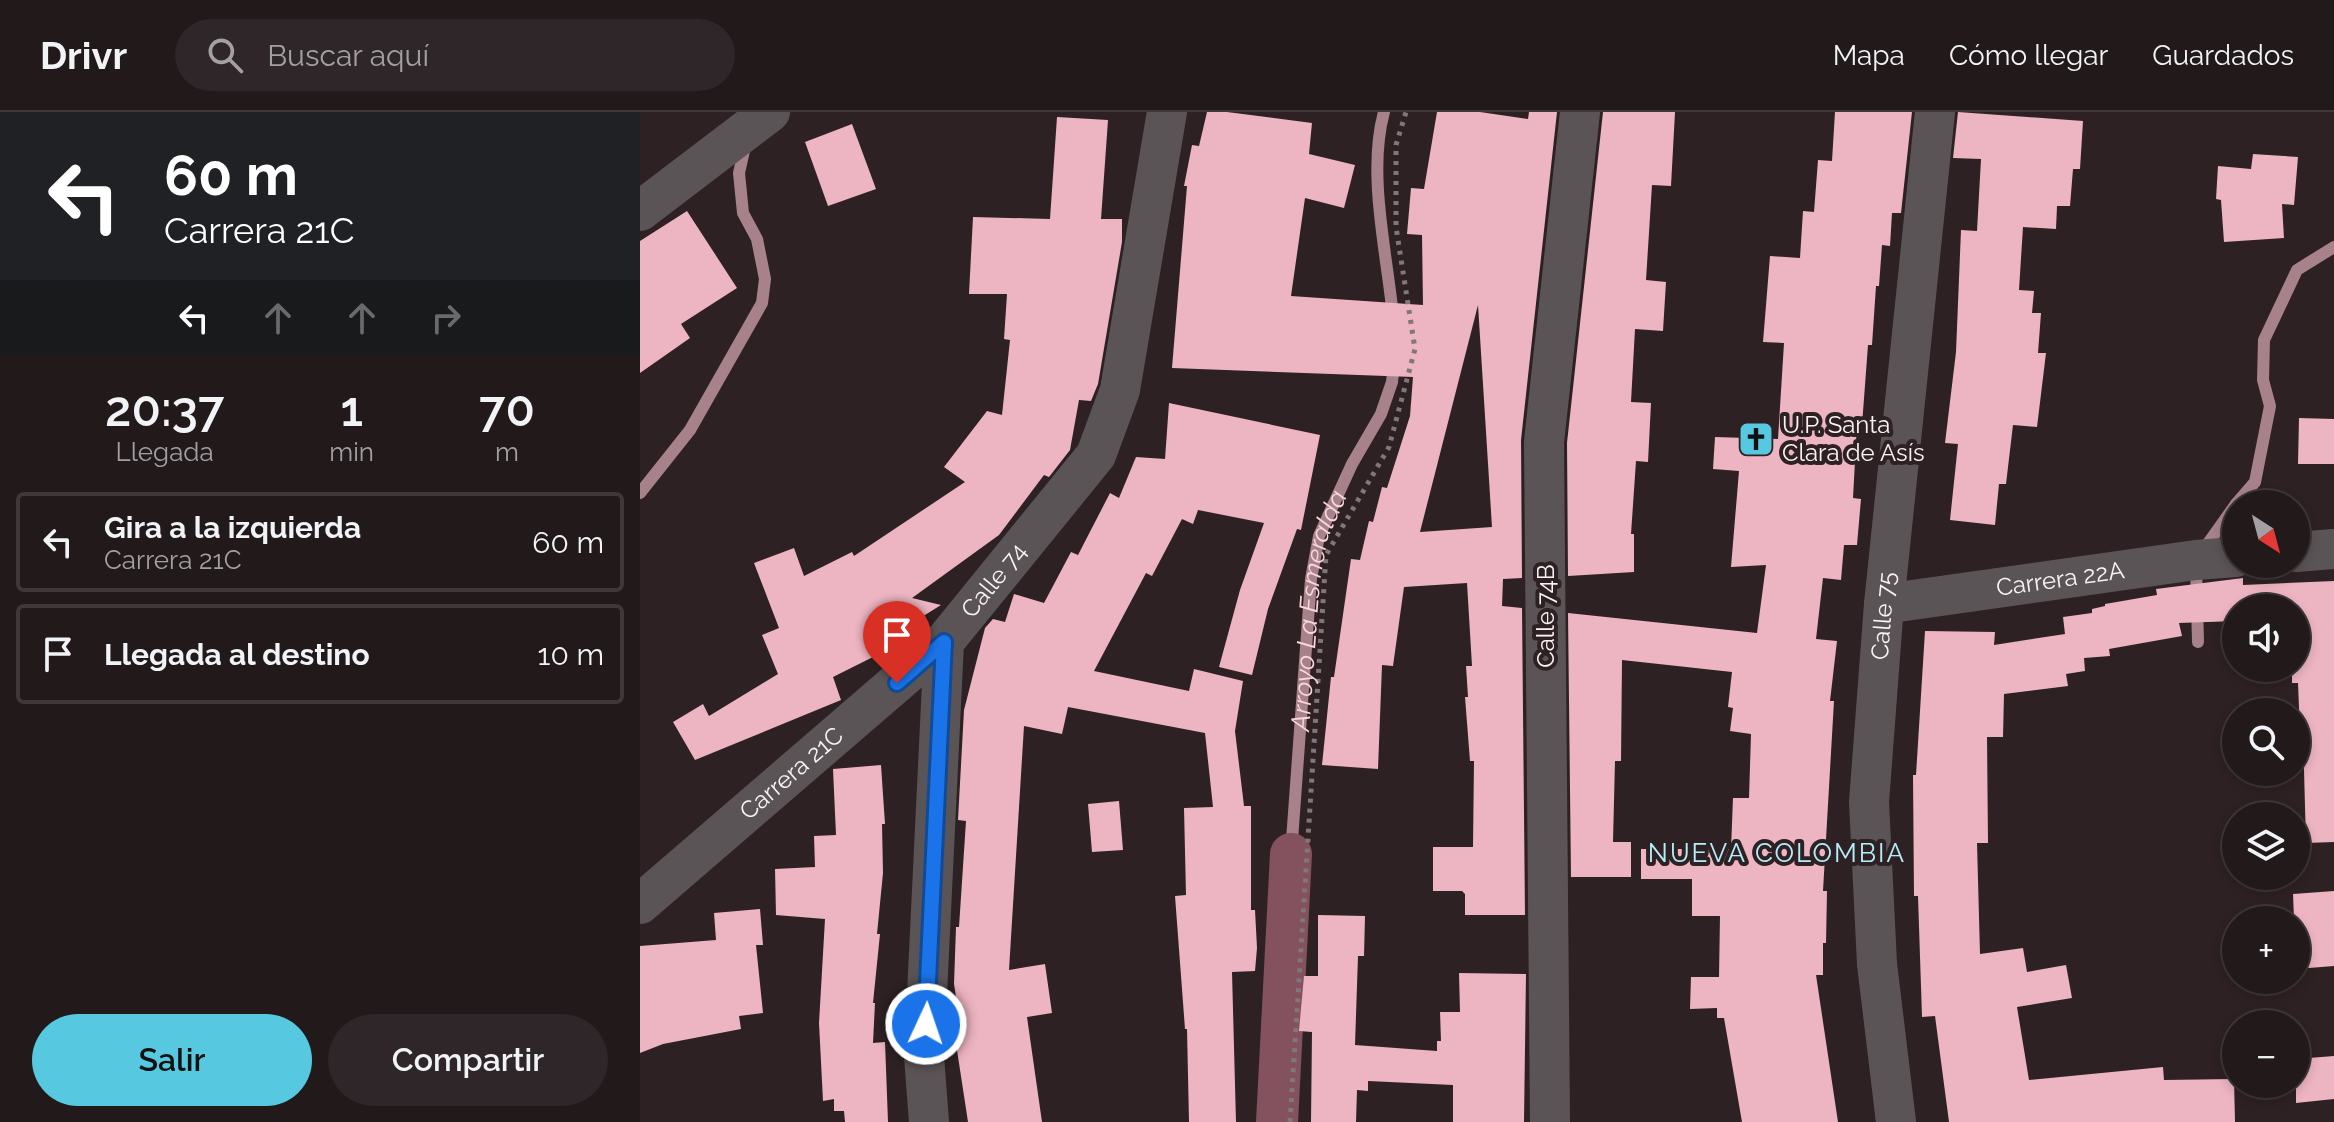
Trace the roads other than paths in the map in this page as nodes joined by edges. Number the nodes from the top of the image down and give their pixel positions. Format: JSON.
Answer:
{"nodes":[{"id":1,"x":770,"y":112,"type":"edge"},
{"id":2,"x":1167,"y":112,"type":"edge"},
{"id":3,"x":1580,"y":112,"type":"edge"},
{"id":4,"x":1935,"y":112,"type":"edge"},
{"id":5,"x":640,"y":211,"type":"edge"},
{"id":6,"x":2334,"y":549,"type":"edge"},
{"id":7,"x":2310,"y":551,"type":"edge"},
{"id":8,"x":2222,"y":558,"type":"edge"},
{"id":9,"x":1884,"y":604,"type":"junction"},
{"id":10,"x":944,"y":642,"type":"junction"},
{"id":11,"x":640,"y":904,"type":"edge"},
{"id":12,"x":929,"y":1122,"type":"edge"},
{"id":13,"x":1550,"y":1122,"type":"edge"},
{"id":14,"x":1896,"y":1122,"type":"edge"}],
"edges":[{"from":1,"to":5,"type":"street"},
{"from":2,"to":10,"type":"street","name":"Calle 74"},
{"from":3,"to":13,"type":"street","name":"Calle 74B"},
{"from":4,"to":9,"type":"street","name":"Calle 75"},
{"from":6,"to":7,"type":"street"},
{"from":8,"to":9,"type":"street","name":"Carrera 22A"},
{"from":9,"to":14,"type":"street","name":"Calle 75"},
{"from":10,"to":11,"type":"street","name":"Carrera 21C"},
{"from":10,"to":12,"type":"street"}]}
